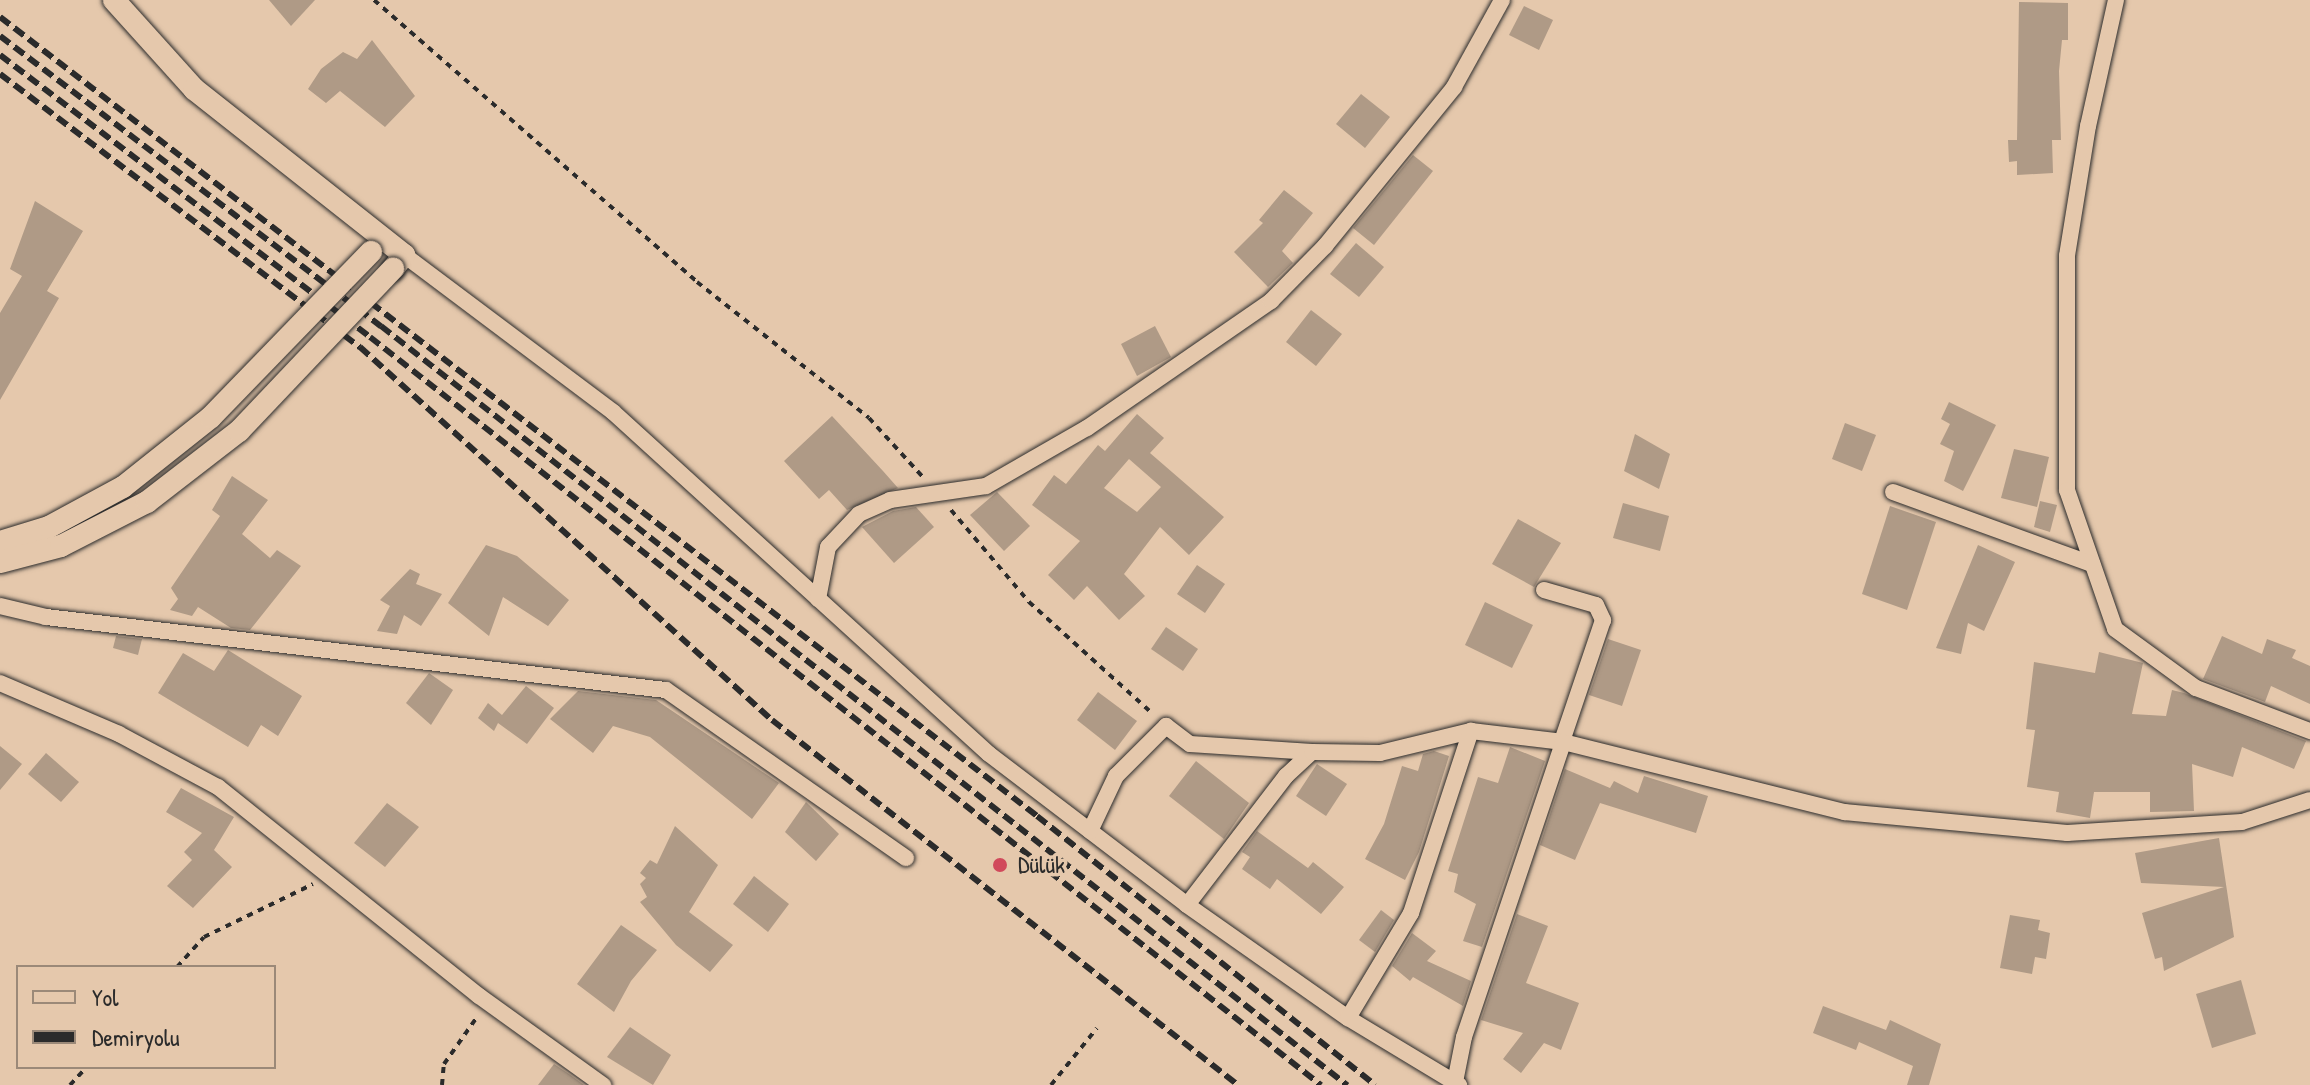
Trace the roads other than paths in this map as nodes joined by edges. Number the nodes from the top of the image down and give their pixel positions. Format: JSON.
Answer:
{"nodes":[{"id":1,"x":114,"y":0,"type":"edge"},
{"id":2,"x":1502,"y":0,"type":"edge"},
{"id":3,"x":2116,"y":0,"type":"edge"},
{"id":4,"x":377,"y":245,"type":"junction"},
{"id":5,"x":398,"y":262,"type":"junction"},
{"id":6,"x":1893,"y":492,"type":"dead end"},
{"id":7,"x":0,"y":542,"type":"edge"},
{"id":8,"x":0,"y":562,"type":"edge"},
{"id":9,"x":2092,"y":564,"type":"junction"},
{"id":10,"x":1544,"y":590,"type":"dead end"},
{"id":11,"x":818,"y":599,"type":"junction"},
{"id":12,"x":0,"y":606,"type":"edge"},
{"id":13,"x":0,"y":683,"type":"edge"},
{"id":14,"x":1471,"y":731,"type":"junction"},
{"id":15,"x":2310,"y":731,"type":"edge"},
{"id":16,"x":1562,"y":743,"type":"junction"},
{"id":17,"x":1312,"y":752,"type":"junction"},
{"id":18,"x":2310,"y":800,"type":"edge"},
{"id":19,"x":1090,"y":831,"type":"junction"},
{"id":20,"x":906,"y":858,"type":"dead end"},
{"id":21,"x":1187,"y":905,"type":"junction"},
{"id":22,"x":1348,"y":1018,"type":"junction"},
{"id":23,"x":1457,"y":1084,"type":"edge"},
{"id":24,"x":603,"y":1085,"type":"edge"}],
"edges":[{"from":1,"to":4,"type":"street"},
{"from":2,"to":11,"type":"street"},
{"from":3,"to":9,"type":"street"},
{"from":4,"to":5,"type":"street"},
{"from":4,"to":7,"type":"street","bridge":true},
{"from":5,"to":8,"type":"street","bridge":true},
{"from":5,"to":11,"type":"street"},
{"from":6,"to":9,"type":"street"},
{"from":9,"to":15,"type":"street"},
{"from":10,"to":16,"type":"street"},
{"from":11,"to":19,"type":"street"},
{"from":12,"to":20,"type":"street"},
{"from":13,"to":24,"type":"street"},
{"from":14,"to":16,"type":"street"},
{"from":14,"to":17,"type":"street"},
{"from":14,"to":22,"type":"street"},
{"from":16,"to":18,"type":"street"},
{"from":16,"to":23,"type":"street"},
{"from":17,"to":19,"type":"street"},
{"from":17,"to":21,"type":"street"},
{"from":19,"to":21,"type":"street"},
{"from":21,"to":22,"type":"street"},
{"from":22,"to":23,"type":"street"}]}
